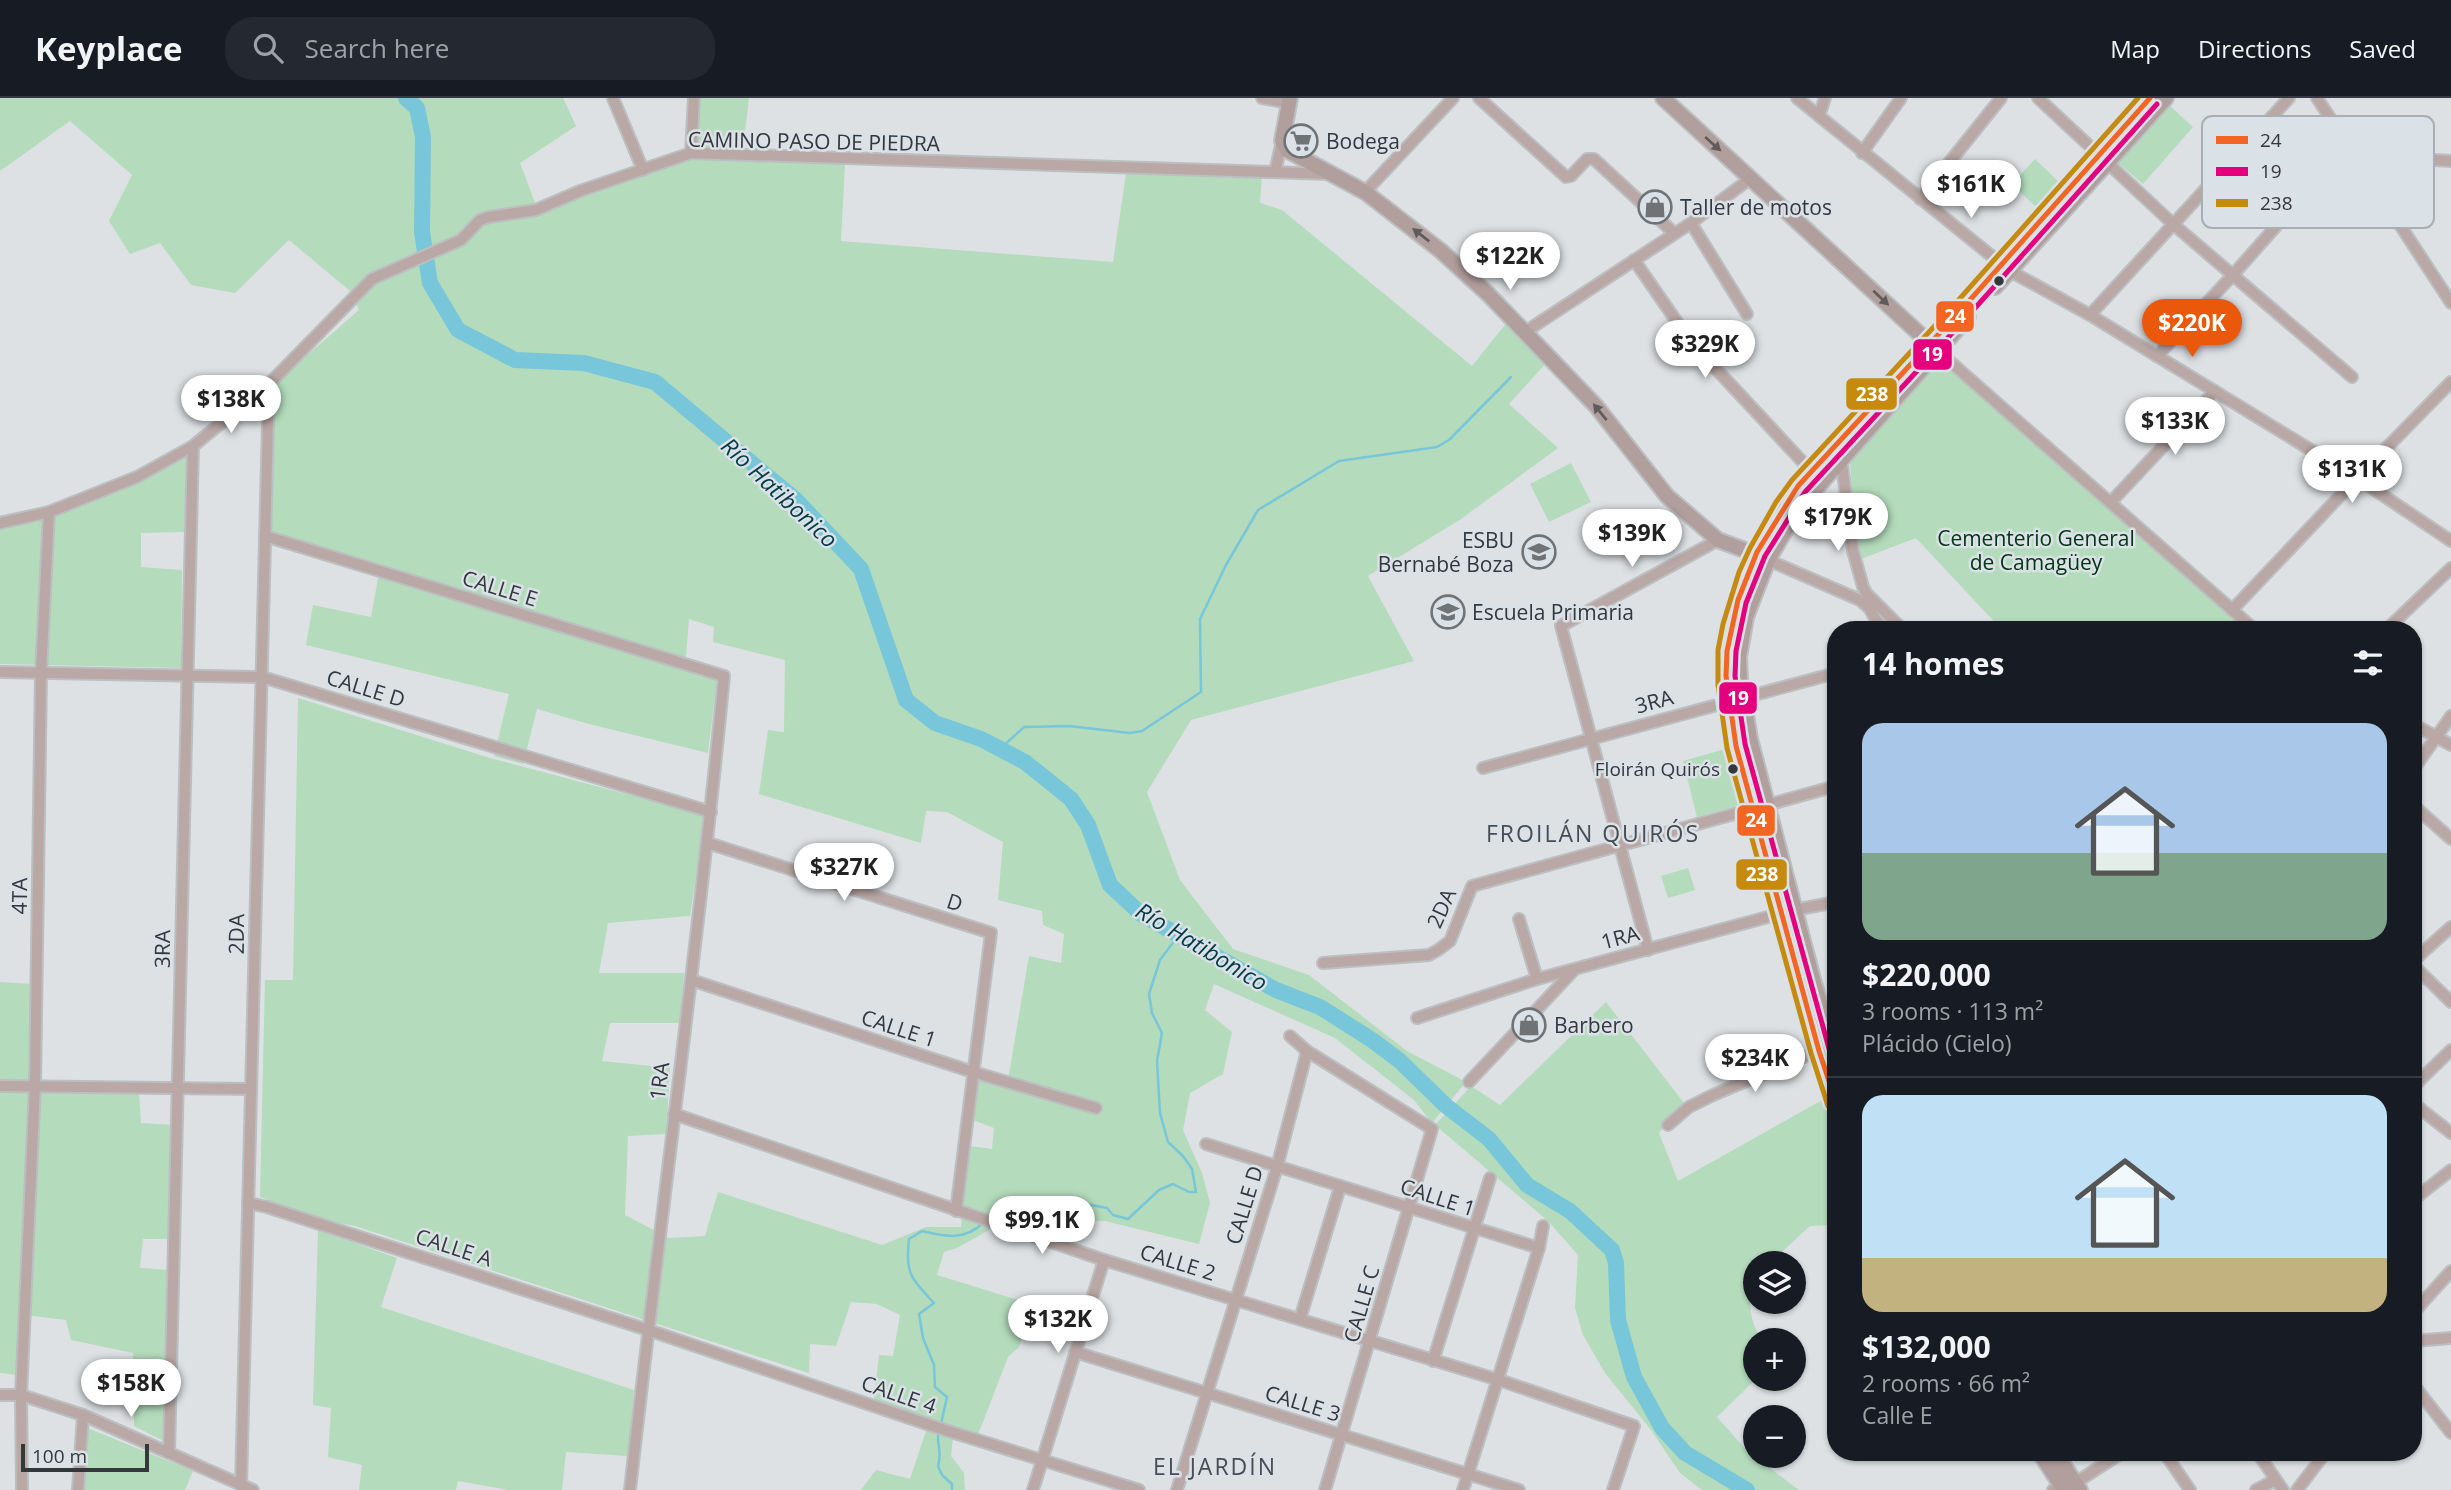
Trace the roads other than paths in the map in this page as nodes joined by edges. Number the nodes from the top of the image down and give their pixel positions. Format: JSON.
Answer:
{"nodes":[{"id":1,"x":613,"y":98,"type":"edge"},
{"id":2,"x":694,"y":98,"type":"edge"},
{"id":3,"x":1262,"y":98,"type":"edge"},
{"id":4,"x":1454,"y":98,"type":"edge"},
{"id":5,"x":1479,"y":98,"type":"edge"},
{"id":6,"x":1663,"y":98,"type":"edge"},
{"id":7,"x":1797,"y":98,"type":"edge"},
{"id":8,"x":1825,"y":98,"type":"edge"},
{"id":9,"x":1901,"y":98,"type":"edge"},
{"id":10,"x":2001,"y":98,"type":"edge"},
{"id":11,"x":2038,"y":98,"type":"edge"},
{"id":12,"x":2150,"y":98,"type":"edge"},
{"id":13,"x":2166,"y":98,"type":"edge"},
{"id":14,"x":2288,"y":98,"type":"edge"},
{"id":15,"x":2317,"y":98,"type":"edge"},
{"id":16,"x":1289,"y":101,"type":"edge"},
{"id":17,"x":1819,"y":116,"type":"junction"},
{"id":18,"x":2272,"y":116,"type":"edge"},
{"id":19,"x":2328,"y":116,"type":"edge"},
{"id":20,"x":1282,"y":141,"type":"junction"},
{"id":21,"x":691,"y":153,"type":"junction"},
{"id":22,"x":1862,"y":153,"type":"junction"},
{"id":23,"x":2102,"y":160,"type":"junction"},
{"id":24,"x":643,"y":170,"type":"junction"},
{"id":25,"x":1275,"y":172,"type":"junction"},
{"id":26,"x":1329,"y":174,"type":"junction"},
{"id":27,"x":1751,"y":178,"type":"junction"},
{"id":28,"x":1365,"y":192,"type":"junction"},
{"id":29,"x":2202,"y":192,"type":"edge"},
{"id":30,"x":1920,"y":199,"type":"junction"},
{"id":31,"x":1691,"y":223,"type":"junction"},
{"id":32,"x":2173,"y":224,"type":"junction"},
{"id":33,"x":2277,"y":228,"type":"edge"},
{"id":34,"x":2401,"y":228,"type":"edge"},
{"id":35,"x":1674,"y":233,"type":"junction"},
{"id":36,"x":1634,"y":260,"type":"junction"},
{"id":37,"x":2006,"y":268,"type":"junction"},
{"id":38,"x":2232,"y":276,"type":"junction"},
{"id":39,"x":2451,"y":303,"type":"edge"},
{"id":40,"x":1747,"y":314,"type":"dead end"},
{"id":41,"x":2090,"y":315,"type":"junction"},
{"id":42,"x":1525,"y":332,"type":"junction"},
{"id":43,"x":1934,"y":348,"type":"junction"},
{"id":44,"x":2157,"y":356,"type":"junction"},
{"id":45,"x":2352,"y":377,"type":"dead end"},
{"id":46,"x":2451,"y":382,"type":"edge"},
{"id":47,"x":269,"y":384,"type":"junction"},
{"id":48,"x":2215,"y":391,"type":"junction"},
{"id":49,"x":1837,"y":444,"type":"junction"},
{"id":50,"x":193,"y":446,"type":"junction"},
{"id":51,"x":1842,"y":458,"type":"junction"},
{"id":52,"x":1812,"y":472,"type":"junction"},
{"id":53,"x":2357,"y":478,"type":"junction"},
{"id":54,"x":2111,"y":502,"type":"junction"},
{"id":55,"x":49,"y":512,"type":"junction"},
{"id":56,"x":0,"y":523,"type":"edge"},
{"id":57,"x":265,"y":536,"type":"junction"},
{"id":58,"x":1718,"y":540,"type":"junction"},
{"id":59,"x":2451,"y":541,"type":"edge"},
{"id":60,"x":1762,"y":557,"type":"junction"},
{"id":61,"x":2451,"y":568,"type":"edge"},
{"id":62,"x":1863,"y":587,"type":"junction"},
{"id":63,"x":1851,"y":595,"type":"junction"},
{"id":64,"x":1873,"y":606,"type":"junction"},
{"id":65,"x":2232,"y":610,"type":"junction"},
{"id":66,"x":1879,"y":621,"type":"edge"},
{"id":67,"x":1892,"y":621,"type":"edge"},
{"id":68,"x":2245,"y":621,"type":"edge"},
{"id":69,"x":2395,"y":621,"type":"edge"},
{"id":70,"x":0,"y":672,"type":"edge"},
{"id":71,"x":41,"y":673,"type":"junction"},
{"id":72,"x":1827,"y":675,"type":"edge"},
{"id":73,"x":187,"y":676,"type":"junction"},
{"id":74,"x":724,"y":676,"type":"joint"},
{"id":75,"x":261,"y":677,"type":"junction"},
{"id":76,"x":1735,"y":700,"type":"junction"},
{"id":77,"x":2451,"y":716,"type":"edge"},
{"id":78,"x":2422,"y":729,"type":"edge"},
{"id":79,"x":2437,"y":737,"type":"junction"},
{"id":80,"x":1589,"y":738,"type":"junction"},
{"id":81,"x":2451,"y":746,"type":"edge"},
{"id":82,"x":2422,"y":758,"type":"edge"},
{"id":83,"x":1483,"y":768,"type":"dead end"},
{"id":84,"x":1827,"y":788,"type":"edge"},
{"id":85,"x":1759,"y":807,"type":"junction"},
{"id":86,"x":711,"y":812,"type":"junction"},
{"id":87,"x":2422,"y":813,"type":"edge"},
{"id":88,"x":2451,"y":839,"type":"edge"},
{"id":89,"x":708,"y":843,"type":"junction"},
{"id":90,"x":1619,"y":846,"type":"junction"},
{"id":91,"x":1827,"y":904,"type":"edge"},
{"id":92,"x":1788,"y":911,"type":"junction"},
{"id":93,"x":1519,"y":919,"type":"dead end"},
{"id":94,"x":2451,"y":927,"type":"edge"},
{"id":95,"x":1648,"y":950,"type":"junction"},
{"id":96,"x":2422,"y":954,"type":"edge"},
{"id":97,"x":1323,"y":963,"type":"dead end"},
{"id":98,"x":1574,"y":970,"type":"junction"},
{"id":99,"x":2422,"y":972,"type":"edge"},
{"id":100,"x":1537,"y":979,"type":"junction"},
{"id":101,"x":691,"y":980,"type":"junction"},
{"id":102,"x":2451,"y":1002,"type":"edge"},
{"id":103,"x":1417,"y":1018,"type":"dead end"},
{"id":104,"x":1290,"y":1036,"type":"dead end"},
{"id":105,"x":1827,"y":1045,"type":"edge"},
{"id":106,"x":2451,"y":1050,"type":"edge"},
{"id":107,"x":1307,"y":1051,"type":"junction"},
{"id":108,"x":1827,"y":1053,"type":"edge"},
{"id":109,"x":973,"y":1072,"type":"junction"},
{"id":110,"x":2422,"y":1078,"type":"edge"},
{"id":111,"x":1469,"y":1082,"type":"dead end"},
{"id":112,"x":0,"y":1086,"type":"edge"},
{"id":113,"x":35,"y":1086,"type":"junction"},
{"id":114,"x":178,"y":1089,"type":"junction"},
{"id":115,"x":251,"y":1089,"type":"junction"},
{"id":116,"x":1096,"y":1108,"type":"dead end"},
{"id":117,"x":2422,"y":1110,"type":"edge"},
{"id":118,"x":674,"y":1114,"type":"junction"},
{"id":119,"x":1668,"y":1125,"type":"dead end"},
{"id":120,"x":2451,"y":1133,"type":"edge"},
{"id":121,"x":1206,"y":1144,"type":"dead end"},
{"id":122,"x":1276,"y":1167,"type":"junction"},
{"id":123,"x":2451,"y":1170,"type":"edge"},
{"id":124,"x":1490,"y":1178,"type":"dead end"},
{"id":125,"x":1340,"y":1187,"type":"junction"},
{"id":126,"x":2422,"y":1193,"type":"edge"},
{"id":127,"x":248,"y":1203,"type":"junction"},
{"id":128,"x":1409,"y":1207,"type":"junction"},
{"id":129,"x":956,"y":1211,"type":"junction"},
{"id":130,"x":1543,"y":1226,"type":"dead end"},
{"id":131,"x":1474,"y":1228,"type":"junction"},
{"id":132,"x":1539,"y":1248,"type":"junction"},
{"id":133,"x":1104,"y":1259,"type":"junction"},
{"id":134,"x":2451,"y":1271,"type":"edge"},
{"id":135,"x":1236,"y":1299,"type":"junction"},
{"id":136,"x":2422,"y":1303,"type":"edge"},
{"id":137,"x":1300,"y":1319,"type":"junction"},
{"id":138,"x":648,"y":1330,"type":"junction"},
{"id":139,"x":2451,"y":1338,"type":"edge"},
{"id":140,"x":1370,"y":1340,"type":"junction"},
{"id":141,"x":2422,"y":1340,"type":"edge"},
{"id":142,"x":1076,"y":1352,"type":"junction"},
{"id":143,"x":1433,"y":1361,"type":"junction"},
{"id":144,"x":1499,"y":1380,"type":"junction"},
{"id":145,"x":1206,"y":1393,"type":"junction"},
{"id":146,"x":0,"y":1395,"type":"edge"},
{"id":147,"x":21,"y":1395,"type":"junction"},
{"id":148,"x":2422,"y":1396,"type":"edge"},
{"id":149,"x":83,"y":1415,"type":"junction"},
{"id":150,"x":2451,"y":1433,"type":"edge"},
{"id":151,"x":1342,"y":1436,"type":"junction"},
{"id":152,"x":169,"y":1453,"type":"junction"},
{"id":153,"x":1042,"y":1461,"type":"junction"},
{"id":154,"x":2046,"y":1461,"type":"edge"},
{"id":155,"x":2058,"y":1461,"type":"edge"},
{"id":156,"x":2109,"y":1461,"type":"edge"},
{"id":157,"x":2170,"y":1461,"type":"edge"},
{"id":158,"x":2263,"y":1461,"type":"edge"},
{"id":159,"x":2319,"y":1461,"type":"edge"},
{"id":160,"x":1467,"y":1474,"type":"junction"},
{"id":161,"x":2276,"y":1480,"type":"junction"},
{"id":162,"x":241,"y":1486,"type":"junction"},
{"id":163,"x":2067,"y":1488,"type":"edge"},
{"id":164,"x":22,"y":1490,"type":"edge"},
{"id":165,"x":78,"y":1490,"type":"edge"},
{"id":166,"x":253,"y":1490,"type":"edge"},
{"id":167,"x":631,"y":1490,"type":"edge"},
{"id":168,"x":1032,"y":1490,"type":"edge"},
{"id":169,"x":1139,"y":1490,"type":"edge"},
{"id":170,"x":1177,"y":1490,"type":"edge"},
{"id":171,"x":1325,"y":1490,"type":"edge"},
{"id":172,"x":1463,"y":1490,"type":"edge"},
{"id":173,"x":1519,"y":1490,"type":"edge"},
{"id":174,"x":1613,"y":1490,"type":"edge"},
{"id":175,"x":2190,"y":1490,"type":"edge"},
{"id":176,"x":2256,"y":1490,"type":"edge"},
{"id":177,"x":2283,"y":1490,"type":"edge"},
{"id":178,"x":2297,"y":1490,"type":"edge"}],
"edges":[{"from":1,"to":24,"type":"street"},
{"from":2,"to":21,"type":"street"},
{"from":3,"to":16,"type":"street"},
{"from":4,"to":28,"type":"street"},
{"from":5,"to":35,"type":"street"},
{"from":6,"to":27,"type":"main road","one_way":true},
{"from":7,"to":17,"type":"street"},
{"from":8,"to":17,"type":"street"},
{"from":9,"to":22,"type":"street"},
{"from":10,"to":30,"type":"street"},
{"from":11,"to":23,"type":"street"},
{"from":12,"to":23,"type":"main road"},
{"from":13,"to":23,"type":"main road"},
{"from":14,"to":18,"type":"street"},
{"from":15,"to":19,"type":"street"},
{"from":16,"to":20,"type":"main road"},
{"from":17,"to":22,"type":"street"},
{"from":20,"to":25,"type":"street"},
{"from":20,"to":26,"type":"main road"},
{"from":21,"to":24,"type":"street","name":"CAMINO PASO DE PIEDRA"},
{"from":21,"to":25,"type":"street","name":"CAMINO PASO DE PIEDRA"},
{"from":22,"to":30,"type":"street"},
{"from":23,"to":32,"type":"street"},
{"from":23,"to":37,"type":"main road"},
{"from":24,"to":47,"type":"street","name":"CAMINO PASO DE PIEDRA"},
{"from":25,"to":26,"type":"street","name":"CAMINO PASO DE PIEDRA"},
{"from":26,"to":28,"type":"main road"},
{"from":27,"to":31,"type":"street"},
{"from":27,"to":43,"type":"main road","one_way":true},
{"from":42,"to":28,"type":"main road","one_way":true},
{"from":29,"to":32,"type":"street"},
{"from":30,"to":37,"type":"street"},
{"from":31,"to":35,"type":"street"},
{"from":31,"to":40,"type":"street"},
{"from":32,"to":38,"type":"street"},
{"from":32,"to":41,"type":"street"},
{"from":33,"to":38,"type":"street"},
{"from":34,"to":39,"type":"street"},
{"from":35,"to":36,"type":"street"},
{"from":36,"to":42,"type":"street"},
{"from":36,"to":52,"type":"street"},
{"from":37,"to":41,"type":"street"},
{"from":37,"to":43,"type":"main road"},
{"from":38,"to":44,"type":"street"},
{"from":38,"to":45,"type":"street"},
{"from":41,"to":44,"type":"street"},
{"from":58,"to":42,"type":"main road","one_way":true},
{"from":43,"to":49,"type":"main road"},
{"from":43,"to":51,"type":"main road"},
{"from":43,"to":54,"type":"street"},
{"from":44,"to":48,"type":"street"},
{"from":46,"to":53,"type":"street"},
{"from":47,"to":50,"type":"street","name":"CAMINO PASO DE PIEDRA"},
{"from":47,"to":57,"type":"street","name":"2DA"},
{"from":48,"to":53,"type":"street"},
{"from":48,"to":54,"type":"street"},
{"from":49,"to":51,"type":"street"},
{"from":49,"to":52,"type":"main road"},
{"from":50,"to":55,"type":"street","name":"CAMINO PASO DE PIEDRA"},
{"from":50,"to":73,"type":"street","name":"3RA"},
{"from":51,"to":60,"type":"main road"},
{"from":51,"to":62,"type":"street"},
{"from":52,"to":60,"type":"main road"},
{"from":53,"to":59,"type":"street"},
{"from":53,"to":65,"type":"street"},
{"from":54,"to":65,"type":"street"},
{"from":55,"to":56,"type":"street","name":"CAMINO PASO DE PIEDRA"},
{"from":55,"to":71,"type":"street","name":"4TA"},
{"from":57,"to":74,"type":"street","name":"CALLE E"},
{"from":57,"to":75,"type":"street","name":"2DA"},
{"from":58,"to":60,"type":"main road"},
{"from":58,"to":80,"type":"street"},
{"from":60,"to":63,"type":"street"},
{"from":60,"to":76,"type":"main road"},
{"from":61,"to":69,"type":"street"},
{"from":62,"to":63,"type":"street"},
{"from":62,"to":64,"type":"street"},
{"from":63,"to":64,"type":"street"},
{"from":64,"to":66,"type":"street"},
{"from":64,"to":67,"type":"street"},
{"from":65,"to":68,"type":"street"},
{"from":70,"to":71,"type":"street","name":"CALLE D"},
{"from":71,"to":73,"type":"street","name":"CALLE D"},
{"from":71,"to":113,"type":"street","name":"4TA"},
{"from":72,"to":76,"type":"street","name":"3RA"},
{"from":73,"to":75,"type":"street","name":"CALLE D"},
{"from":73,"to":114,"type":"street","name":"3RA"},
{"from":74,"to":86,"type":"street","name":"1RA"},
{"from":75,"to":86,"type":"street","name":"CALLE D"},
{"from":75,"to":115,"type":"street","name":"2DA"},
{"from":76,"to":80,"type":"street","name":"3RA"},
{"from":76,"to":85,"type":"main road"},
{"from":77,"to":79,"type":"street"},
{"from":78,"to":79,"type":"street"},
{"from":79,"to":81,"type":"street"},
{"from":79,"to":82,"type":"street"},
{"from":80,"to":83,"type":"street","name":"3RA"},
{"from":80,"to":90,"type":"street"},
{"from":84,"to":85,"type":"street","name":"2DA"},
{"from":85,"to":90,"type":"street","name":"2DA"},
{"from":85,"to":92,"type":"main road"},
{"from":86,"to":89,"type":"street","name":"1RA"},
{"from":87,"to":88,"type":"street"},
{"from":89,"to":101,"type":"street","name":"1RA"},
{"from":89,"to":109,"type":"street","name":"D"},
{"from":90,"to":95,"type":"street"},
{"from":90,"to":97,"type":"street","name":"2DA"},
{"from":91,"to":92,"type":"street","name":"1RA"},
{"from":92,"to":95,"type":"street","name":"1RA"},
{"from":92,"to":105,"type":"main road"},
{"from":93,"to":100,"type":"street"},
{"from":94,"to":96,"type":"street"},
{"from":95,"to":98,"type":"street","name":"1RA"},
{"from":98,"to":100,"type":"street","name":"1RA"},
{"from":98,"to":111,"type":"street"},
{"from":99,"to":102,"type":"street"},
{"from":100,"to":103,"type":"street","name":"1RA"},
{"from":101,"to":109,"type":"street","name":"CALLE 1"},
{"from":101,"to":118,"type":"street","name":"1RA"},
{"from":104,"to":107,"type":"street"},
{"from":106,"to":110,"type":"street"},
{"from":107,"to":122,"type":"street","name":"CALLE D"},
{"from":107,"to":128,"type":"street","name":"CALLE C"},
{"from":108,"to":119,"type":"street"},
{"from":109,"to":116,"type":"street","name":"CALLE 1"},
{"from":109,"to":129,"type":"street"},
{"from":112,"to":113,"type":"street"},
{"from":113,"to":114,"type":"street"},
{"from":113,"to":147,"type":"street","name":"4TA"},
{"from":114,"to":115,"type":"street"},
{"from":114,"to":152,"type":"street","name":"3RA"},
{"from":115,"to":127,"type":"street","name":"2DA"},
{"from":117,"to":120,"type":"street"},
{"from":118,"to":129,"type":"street","name":"CALLE 2"},
{"from":118,"to":138,"type":"street","name":"1RA"},
{"from":121,"to":122,"type":"street","name":"CALLE 1"},
{"from":122,"to":125,"type":"street","name":"CALLE 1"},
{"from":122,"to":135,"type":"street","name":"CALLE D"},
{"from":123,"to":126,"type":"street"},
{"from":124,"to":131,"type":"street"},
{"from":125,"to":128,"type":"street","name":"CALLE 1"},
{"from":125,"to":137,"type":"street"},
{"from":127,"to":138,"type":"street","name":"CALLE A"},
{"from":127,"to":162,"type":"street","name":"2DA"},
{"from":128,"to":131,"type":"street","name":"CALLE 1"},
{"from":128,"to":140,"type":"street","name":"CALLE C"},
{"from":129,"to":133,"type":"street","name":"CALLE 2"},
{"from":130,"to":132,"type":"street"},
{"from":131,"to":132,"type":"street","name":"CALLE 1"},
{"from":131,"to":143,"type":"street"},
{"from":132,"to":144,"type":"street"},
{"from":133,"to":135,"type":"street","name":"CALLE 2"},
{"from":133,"to":142,"type":"street"},
{"from":134,"to":136,"type":"street"},
{"from":135,"to":137,"type":"street","name":"CALLE 2"},
{"from":135,"to":145,"type":"street","name":"CALLE D"},
{"from":137,"to":140,"type":"street","name":"CALLE 2"},
{"from":138,"to":153,"type":"street","name":"CALLE 4"},
{"from":138,"to":167,"type":"street","name":"1RA"},
{"from":139,"to":141,"type":"street"},
{"from":140,"to":143,"type":"street","name":"CALLE 2"},
{"from":140,"to":151,"type":"street","name":"CALLE C"},
{"from":142,"to":145,"type":"street","name":"CALLE 3"},
{"from":142,"to":153,"type":"street"},
{"from":143,"to":144,"type":"street","name":"CALLE 2"},
{"from":144,"to":160,"type":"street"},
{"from":144,"to":174,"type":"street","name":"CALLE 2"},
{"from":145,"to":151,"type":"street","name":"CALLE 3"},
{"from":145,"to":170,"type":"street","name":"CALLE D"},
{"from":146,"to":147,"type":"street"},
{"from":147,"to":149,"type":"street"},
{"from":147,"to":164,"type":"street","name":"4TA"},
{"from":148,"to":150,"type":"street"},
{"from":149,"to":152,"type":"street"},
{"from":149,"to":165,"type":"street"},
{"from":151,"to":160,"type":"street","name":"CALLE 3"},
{"from":151,"to":171,"type":"street","name":"CALLE C"},
{"from":152,"to":162,"type":"street"},
{"from":153,"to":168,"type":"street"},
{"from":153,"to":169,"type":"street","name":"CALLE 4"},
{"from":154,"to":163,"type":"main road"},
{"from":155,"to":163,"type":"main road"},
{"from":156,"to":163,"type":"street"},
{"from":157,"to":175,"type":"street"},
{"from":158,"to":161,"type":"street"},
{"from":159,"to":178,"type":"street"},
{"from":160,"to":172,"type":"street"},
{"from":160,"to":173,"type":"street","name":"CALLE 3"},
{"from":161,"to":176,"type":"street"},
{"from":161,"to":177,"type":"street"},
{"from":162,"to":166,"type":"street"}]}
